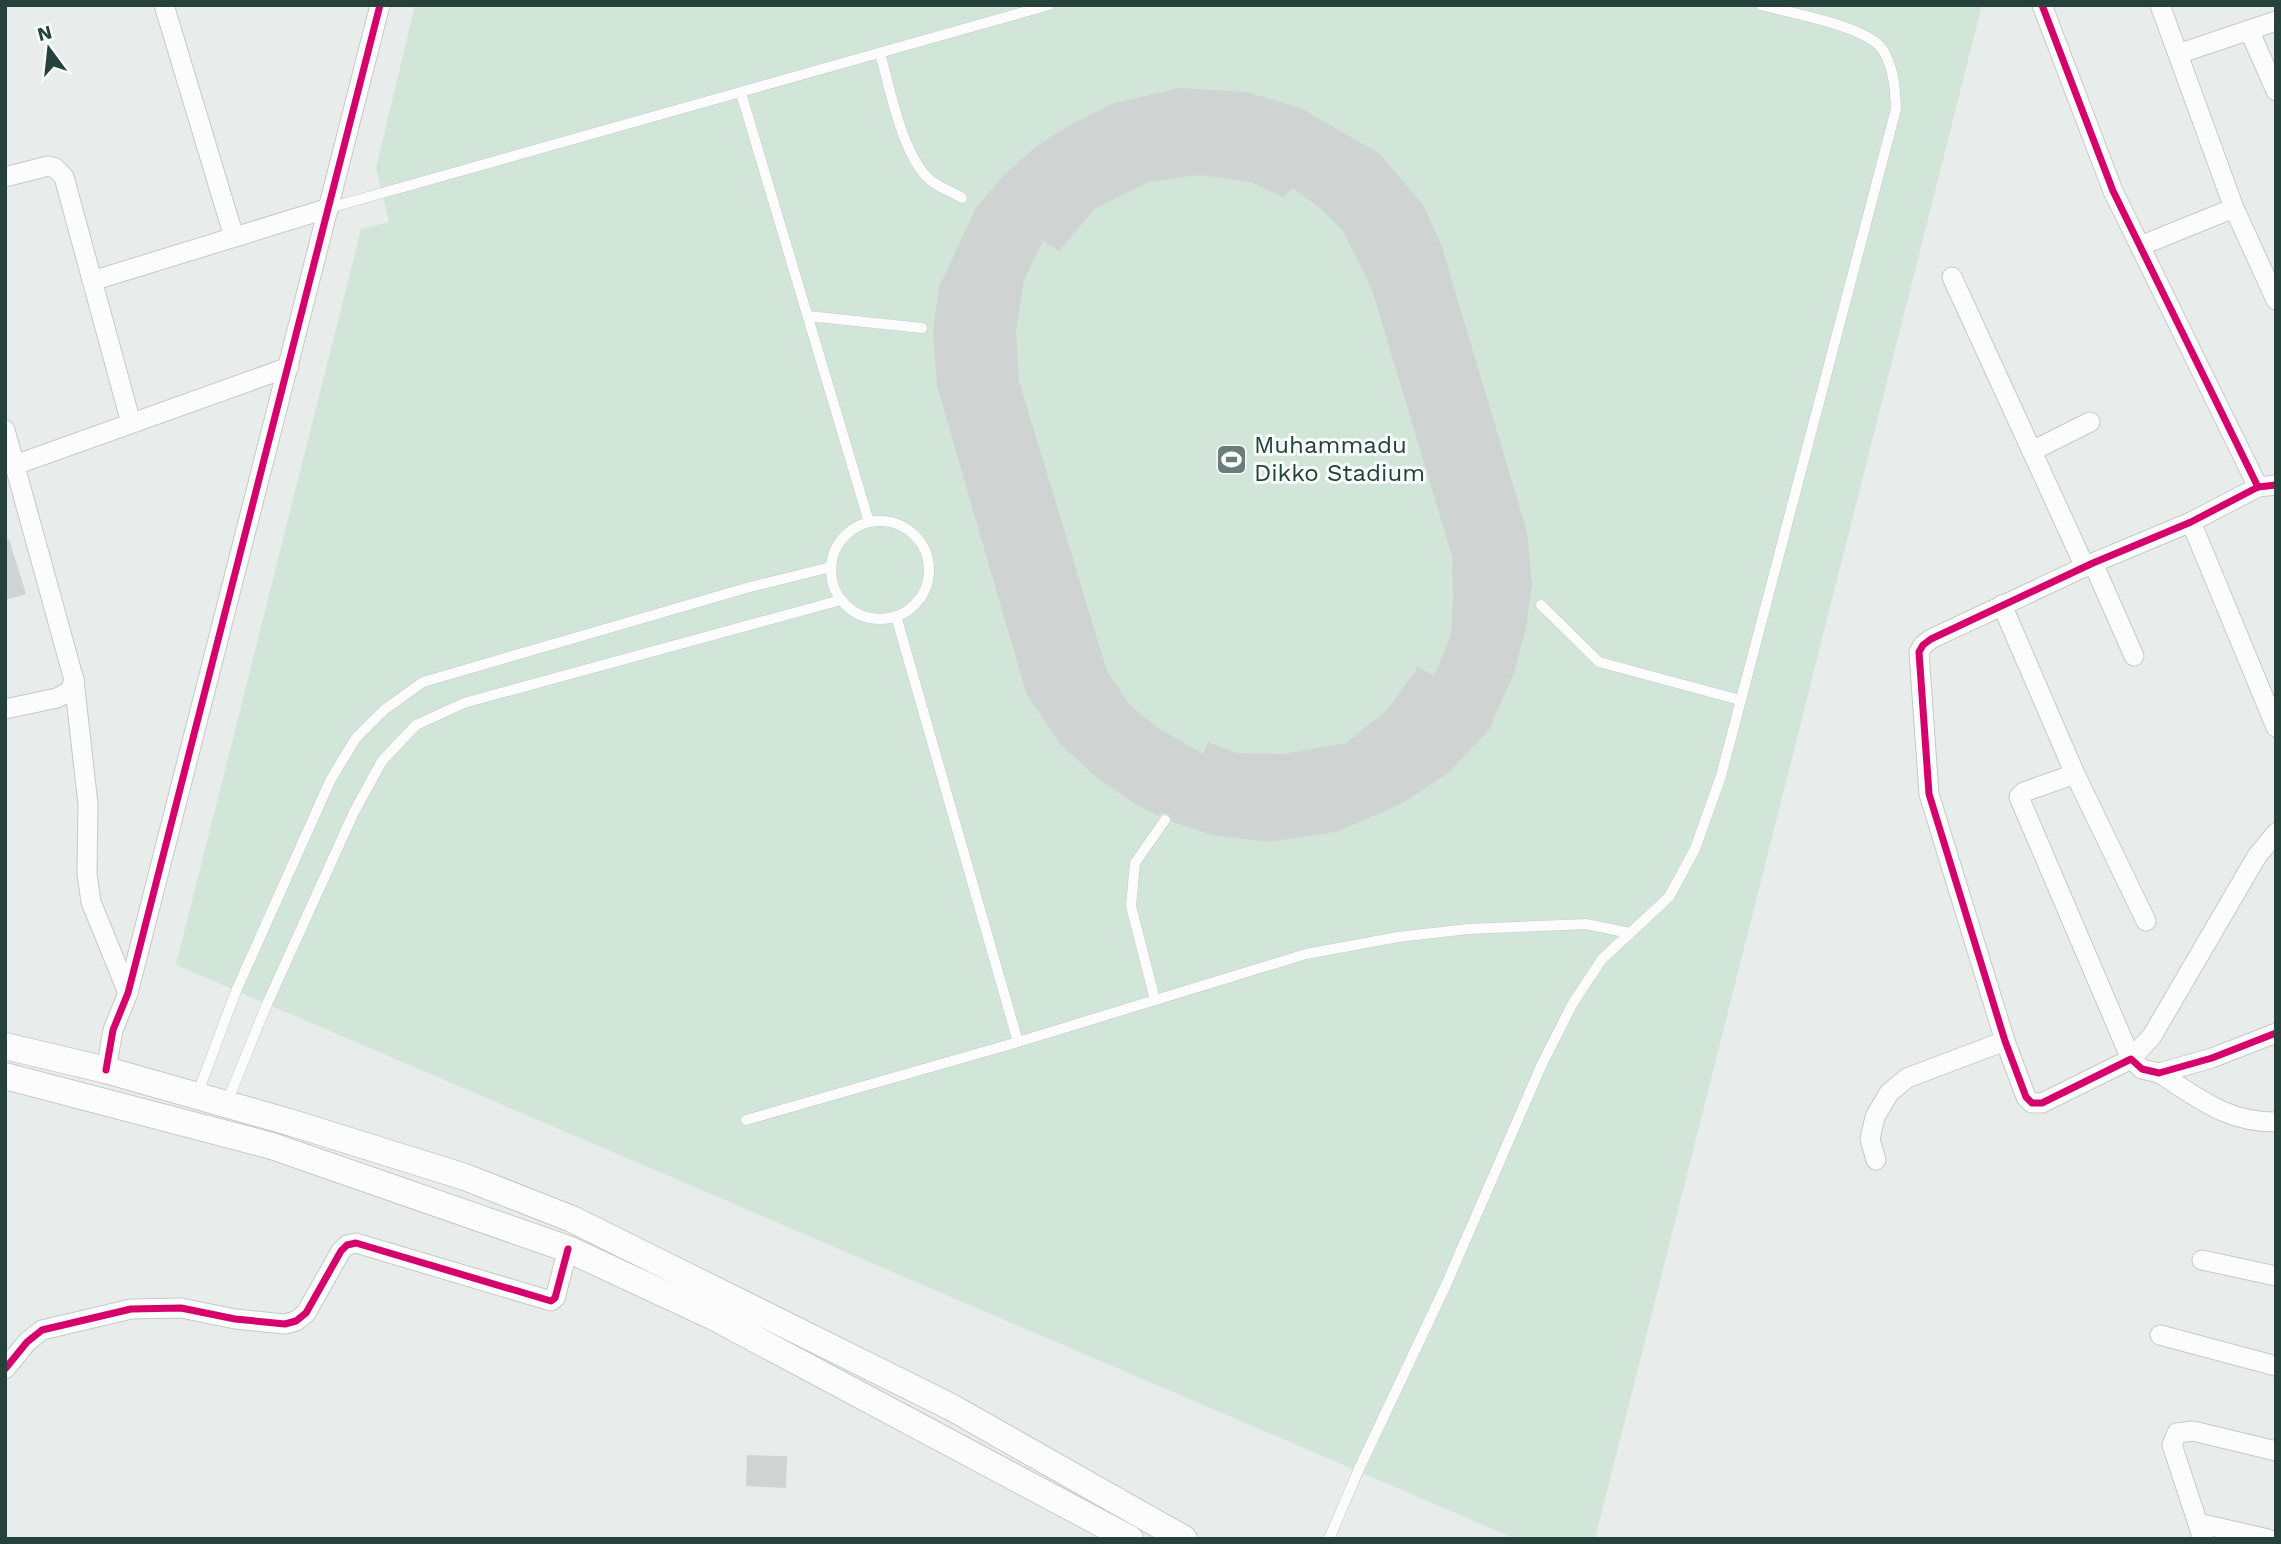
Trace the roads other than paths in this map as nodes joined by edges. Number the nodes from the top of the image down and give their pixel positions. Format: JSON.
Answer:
{"nodes":[{"id":1,"x":164,"y":5,"type":"edge"},
{"id":2,"x":380,"y":5,"type":"edge"},
{"id":3,"x":1049,"y":5,"type":"edge"},
{"id":4,"x":1761,"y":5,"type":"edge"},
{"id":5,"x":2042,"y":5,"type":"edge"},
{"id":6,"x":2160,"y":5,"type":"edge"},
{"id":7,"x":2276,"y":21,"type":"edge"},
{"id":8,"x":2249,"y":30,"type":"junction"},
{"id":9,"x":880,"y":53,"type":"junction"},
{"id":10,"x":2178,"y":54,"type":"junction"},
{"id":11,"x":2276,"y":91,"type":"edge"},
{"id":12,"x":741,"y":93,"type":"junction"},
{"id":13,"x":5,"y":177,"type":"edge"},
{"id":14,"x":962,"y":198,"type":"dead end"},
{"id":15,"x":329,"y":208,"type":"junction"},
{"id":16,"x":2234,"y":208,"type":"junction"},
{"id":17,"x":234,"y":237,"type":"junction"},
{"id":18,"x":2140,"y":246,"type":"junction"},
{"id":19,"x":1952,"y":277,"type":"dead end"},
{"id":20,"x":92,"y":281,"type":"junction"},
{"id":21,"x":2276,"y":300,"type":"edge"},
{"id":22,"x":808,"y":316,"type":"junction"},
{"id":23,"x":922,"y":328,"type":"dead end"},
{"id":24,"x":289,"y":367,"type":"junction"},
{"id":25,"x":2090,"y":422,"type":"dead end"},
{"id":26,"x":131,"y":424,"type":"junction"},
{"id":27,"x":5,"y":430,"type":"edge"},
{"id":28,"x":2032,"y":452,"type":"junction"},
{"id":29,"x":15,"y":465,"type":"junction"},
{"id":30,"x":2271,"y":486,"type":"edge"},
{"id":31,"x":869,"y":522,"type":"junction"},
{"id":32,"x":2191,"y":522,"type":"junction"},
{"id":33,"x":2089,"y":565,"type":"junction"},
{"id":34,"x":831,"y":567,"type":"junction"},
{"id":35,"x":841,"y":600,"type":"junction"},
{"id":36,"x":1541,"y":605,"type":"dead end"},
{"id":37,"x":2002,"y":605,"type":"junction"},
{"id":38,"x":896,"y":616,"type":"junction"},
{"id":39,"x":2134,"y":656,"type":"dead end"},
{"id":40,"x":74,"y":680,"type":"junction"},
{"id":41,"x":1740,"y":700,"type":"junction"},
{"id":42,"x":5,"y":709,"type":"edge"},
{"id":43,"x":2276,"y":727,"type":"edge"},
{"id":44,"x":2075,"y":774,"type":"junction"},
{"id":45,"x":1165,"y":820,"type":"dead end"},
{"id":46,"x":2276,"y":833,"type":"edge"},
{"id":47,"x":2146,"y":921,"type":"dead end"},
{"id":48,"x":1630,"y":933,"type":"junction"},
{"id":49,"x":128,"y":993,"type":"junction"},
{"id":50,"x":1155,"y":1000,"type":"junction"},
{"id":51,"x":2276,"y":1033,"type":"edge"},
{"id":52,"x":2006,"y":1041,"type":"junction"},
{"id":53,"x":1018,"y":1042,"type":"junction"},
{"id":54,"x":5,"y":1046,"type":"edge"},
{"id":55,"x":2131,"y":1059,"type":"junction"},
{"id":56,"x":106,"y":1070,"type":"junction"},
{"id":57,"x":2160,"y":1073,"type":"junction"},
{"id":58,"x":5,"y":1076,"type":"edge"},
{"id":59,"x":197,"y":1096,"type":"junction"},
{"id":60,"x":226,"y":1104,"type":"junction"},
{"id":61,"x":746,"y":1120,"type":"dead end"},
{"id":62,"x":2276,"y":1122,"type":"edge"},
{"id":63,"x":1876,"y":1160,"type":"dead end"},
{"id":64,"x":568,"y":1249,"type":"junction"},
{"id":65,"x":2202,"y":1260,"type":"dead end"},
{"id":66,"x":2276,"y":1276,"type":"edge"},
{"id":67,"x":2160,"y":1335,"type":"dead end"},
{"id":68,"x":2276,"y":1366,"type":"edge"},
{"id":69,"x":5,"y":1369,"type":"edge"},
{"id":70,"x":2276,"y":1451,"type":"edge"},
{"id":71,"x":2201,"y":1531,"type":"edge"},
{"id":72,"x":1130,"y":1539,"type":"edge"},
{"id":73,"x":1184,"y":1539,"type":"edge"},
{"id":74,"x":1329,"y":1539,"type":"edge"},
{"id":75,"x":2268,"y":1539,"type":"edge"}],
"edges":[{"from":1,"to":17,"type":"street"},
{"from":2,"to":15,"type":"street"},
{"from":3,"to":9,"type":"lane"},
{"from":4,"to":41,"type":"lane"},
{"from":5,"to":18,"type":"street"},
{"from":6,"to":10,"type":"street"},
{"from":7,"to":8,"type":"street"},
{"from":8,"to":10,"type":"street"},
{"from":8,"to":11,"type":"street"},
{"from":9,"to":12,"type":"lane"},
{"from":9,"to":14,"type":"lane"},
{"from":10,"to":16,"type":"street"},
{"from":12,"to":15,"type":"lane"},
{"from":12,"to":22,"type":"lane"},
{"from":13,"to":20,"type":"street"},
{"from":15,"to":17,"type":"street"},
{"from":15,"to":24,"type":"street"},
{"from":16,"to":18,"type":"street"},
{"from":16,"to":21,"type":"street"},
{"from":17,"to":20,"type":"street"},
{"from":18,"to":30,"type":"street"},
{"from":19,"to":28,"type":"street"},
{"from":20,"to":26,"type":"street"},
{"from":22,"to":23,"type":"lane"},
{"from":22,"to":31,"type":"lane"},
{"from":24,"to":26,"type":"street"},
{"from":24,"to":49,"type":"street"},
{"from":25,"to":28,"type":"street"},
{"from":26,"to":29,"type":"street"},
{"from":27,"to":29,"type":"street"},
{"from":28,"to":33,"type":"street"},
{"from":29,"to":40,"type":"street"},
{"from":30,"to":32,"type":"street"},
{"from":31,"to":34,"type":"lane"},
{"from":31,"to":38,"type":"lane"},
{"from":32,"to":33,"type":"street"},
{"from":32,"to":43,"type":"street"},
{"from":33,"to":37,"type":"street"},
{"from":33,"to":39,"type":"street"},
{"from":34,"to":35,"type":"lane"},
{"from":34,"to":59,"type":"lane"},
{"from":35,"to":38,"type":"lane"},
{"from":35,"to":60,"type":"lane"},
{"from":36,"to":41,"type":"lane"},
{"from":37,"to":44,"type":"street"},
{"from":37,"to":52,"type":"street"},
{"from":38,"to":53,"type":"lane"},
{"from":40,"to":42,"type":"street"},
{"from":40,"to":49,"type":"street"},
{"from":41,"to":48,"type":"lane"},
{"from":44,"to":47,"type":"street"},
{"from":44,"to":55,"type":"street"},
{"from":45,"to":50,"type":"lane"},
{"from":46,"to":55,"type":"street"},
{"from":48,"to":50,"type":"lane"},
{"from":48,"to":74,"type":"lane"},
{"from":49,"to":56,"type":"street"},
{"from":50,"to":53,"type":"lane"},
{"from":51,"to":57,"type":"street"},
{"from":52,"to":55,"type":"street"},
{"from":52,"to":63,"type":"street"},
{"from":53,"to":61,"type":"lane"},
{"from":54,"to":56,"type":"main road"},
{"from":55,"to":57,"type":"street"},
{"from":56,"to":59,"type":"main road"},
{"from":57,"to":62,"type":"street"},
{"from":58,"to":64,"type":"main road"},
{"from":59,"to":60,"type":"main road"},
{"from":60,"to":73,"type":"main road"},
{"from":64,"to":69,"type":"street"},
{"from":64,"to":72,"type":"main road"},
{"from":65,"to":66,"type":"street"},
{"from":67,"to":68,"type":"street"},
{"from":70,"to":71,"type":"street"},
{"from":71,"to":75,"type":"street"}]}
